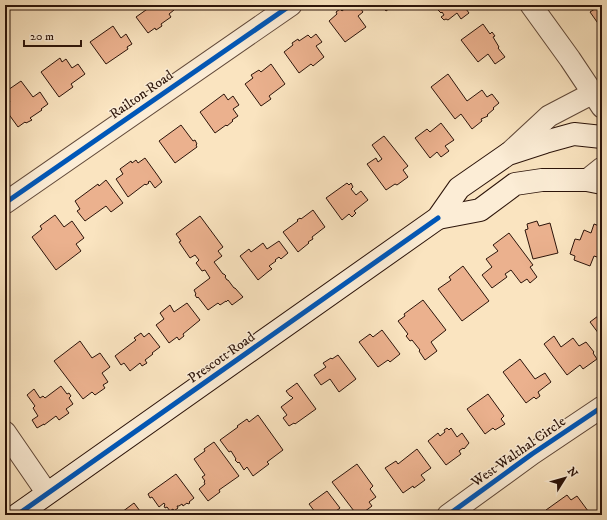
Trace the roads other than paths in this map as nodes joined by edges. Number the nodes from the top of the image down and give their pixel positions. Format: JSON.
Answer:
{"nodes":[{"id":1,"x":291,"y":5,"type":"edge"},
{"id":2,"x":531,"y":5,"type":"edge"},
{"id":3,"x":599,"y":97,"type":"edge"},
{"id":4,"x":602,"y":137,"type":"edge"},
{"id":5,"x":508,"y":154,"type":"junction"},
{"id":6,"x":597,"y":177,"type":"edge"},
{"id":7,"x":5,"y":203,"type":"edge"},
{"id":8,"x":438,"y":218,"type":"junction"},
{"id":9,"x":602,"y":407,"type":"edge"},
{"id":10,"x":5,"y":432,"type":"edge"},
{"id":11,"x":48,"y":493,"type":"junction"},
{"id":12,"x":17,"y":515,"type":"edge"},
{"id":13,"x":448,"y":515,"type":"edge"}],
"edges":[{"from":1,"to":7,"type":"street","name":"Railton Road"},
{"from":2,"to":3,"type":"street"},
{"from":3,"to":5,"type":"street","name":"Prescott Road"},
{"from":4,"to":5,"type":"main road","name":"Prescott Road"},
{"from":5,"to":8,"type":"main road","name":"Prescott Road"},
{"from":6,"to":8,"type":"main road","name":"Prescott Road"},
{"from":8,"to":11,"type":"main road","name":"Prescott Road"},
{"from":9,"to":13,"type":"street","name":"West Walthal Circle"},
{"from":10,"to":11,"type":"street"},
{"from":11,"to":12,"type":"main road","name":"Prescott Road"}]}
